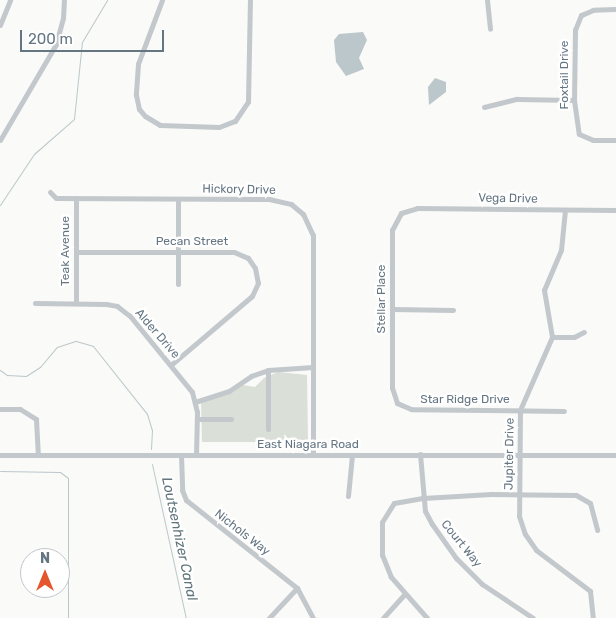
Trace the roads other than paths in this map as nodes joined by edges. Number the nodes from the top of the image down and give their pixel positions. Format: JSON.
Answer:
{"nodes":[{"id":1,"x":10,"y":0,"type":"edge"},
{"id":2,"x":64,"y":0,"type":"edge"},
{"id":3,"x":162,"y":0,"type":"edge"},
{"id":4,"x":250,"y":0,"type":"edge"},
{"id":5,"x":487,"y":0,"type":"edge"},
{"id":6,"x":616,"y":9,"type":"edge"},
{"id":7,"x":0,"y":25,"type":"edge"},
{"id":8,"x":490,"y":29,"type":"dead end"},
{"id":9,"x":574,"y":100,"type":"junction"},
{"id":10,"x":484,"y":107,"type":"dead end"},
{"id":11,"x":0,"y":140,"type":"edge"},
{"id":12,"x":616,"y":140,"type":"edge"},
{"id":13,"x":50,"y":192,"type":"dead end"},
{"id":14,"x":76,"y":198,"type":"junction"},
{"id":15,"x":178,"y":199,"type":"junction"},
{"id":16,"x":564,"y":210,"type":"junction"},
{"id":17,"x":616,"y":210,"type":"edge"},
{"id":18,"x":402,"y":213,"type":"joint"},
{"id":19,"x":76,"y":252,"type":"junction"},
{"id":20,"x":178,"y":252,"type":"junction"},
{"id":21,"x":178,"y":284,"type":"dead end"},
{"id":22,"x":35,"y":303,"type":"dead end"},
{"id":23,"x":76,"y":303,"type":"junction"},
{"id":24,"x":393,"y":309,"type":"junction"},
{"id":25,"x":453,"y":310,"type":"dead end"},
{"id":26,"x":584,"y":332,"type":"dead end"},
{"id":27,"x":552,"y":338,"type":"junction"},
{"id":28,"x":171,"y":365,"type":"junction"},
{"id":29,"x":313,"y":367,"type":"junction"},
{"id":30,"x":268,"y":370,"type":"junction"},
{"id":31,"x":392,"y":388,"type":"joint"},
{"id":32,"x":195,"y":402,"type":"junction"},
{"id":33,"x":0,"y":409,"type":"edge"},
{"id":34,"x":520,"y":410,"type":"junction"},
{"id":35,"x":564,"y":410,"type":"dead end"},
{"id":36,"x":197,"y":419,"type":"junction"},
{"id":37,"x":231,"y":419,"type":"dead end"},
{"id":38,"x":268,"y":429,"type":"dead end"},
{"id":39,"x":313,"y":454,"type":"junction"},
{"id":40,"x":420,"y":454,"type":"junction"},
{"id":41,"x":519,"y":454,"type":"junction"},
{"id":42,"x":616,"y":454,"type":"edge"},
{"id":43,"x":0,"y":455,"type":"edge"},
{"id":44,"x":38,"y":455,"type":"junction"},
{"id":45,"x":181,"y":455,"type":"junction"},
{"id":46,"x":196,"y":455,"type":"junction"},
{"id":47,"x":352,"y":455,"type":"junction"},
{"id":48,"x":519,"y":494,"type":"junction"},
{"id":49,"x":348,"y":496,"type":"dead end"},
{"id":50,"x":423,"y":498,"type":"junction"},
{"id":51,"x":597,"y":530,"type":"dead end"},
{"id":52,"x":297,"y":588,"type":"junction"},
{"id":53,"x":404,"y":595,"type":"junction"},
{"id":54,"x":269,"y":618,"type":"edge"},
{"id":55,"x":313,"y":618,"type":"edge"},
{"id":56,"x":383,"y":618,"type":"edge"},
{"id":57,"x":427,"y":618,"type":"edge"},
{"id":58,"x":533,"y":618,"type":"edge"},
{"id":59,"x":593,"y":618,"type":"edge"}],
"edges":[{"from":1,"to":7,"type":"street"},
{"from":2,"to":11,"type":"street"},
{"from":3,"to":4,"type":"street"},
{"from":5,"to":8,"type":"street"},
{"from":6,"to":9,"type":"street","name":"Foxtail Drive"},
{"from":9,"to":10,"type":"street"},
{"from":9,"to":12,"type":"street","name":"Foxtail Drive"},
{"from":13,"to":14,"type":"street","name":"Hickory Drive"},
{"from":14,"to":15,"type":"street","name":"Hickory Drive"},
{"from":14,"to":19,"type":"street","name":"Teak Avenue"},
{"from":15,"to":20,"type":"street"},
{"from":15,"to":29,"type":"street","name":"Hickory Drive"},
{"from":16,"to":17,"type":"street","name":"Vega Drive"},
{"from":16,"to":18,"type":"street","name":"Vega Drive"},
{"from":16,"to":27,"type":"street"},
{"from":18,"to":24,"type":"street","name":"Stellar Place"},
{"from":19,"to":20,"type":"street","name":"Pecan Street"},
{"from":19,"to":23,"type":"street","name":"Teak Avenue"},
{"from":20,"to":21,"type":"street"},
{"from":20,"to":28,"type":"street","name":"Pecan Street"},
{"from":22,"to":23,"type":"street","name":"Alder Drive"},
{"from":23,"to":28,"type":"street","name":"Alder Drive"},
{"from":24,"to":25,"type":"street"},
{"from":24,"to":31,"type":"street","name":"Stellar Place"},
{"from":26,"to":27,"type":"street"},
{"from":27,"to":34,"type":"street","name":"Jupiter Drive"},
{"from":28,"to":32,"type":"street","name":"Alder Drive"},
{"from":29,"to":30,"type":"street"},
{"from":29,"to":39,"type":"street","name":"Hickory Drive"},
{"from":30,"to":32,"type":"street"},
{"from":30,"to":38,"type":"street"},
{"from":31,"to":34,"type":"street","name":"Star Ridge Drive"},
{"from":32,"to":36,"type":"street","name":"Alder Drive"},
{"from":33,"to":44,"type":"street"},
{"from":34,"to":35,"type":"street","name":"Star Ridge Drive"},
{"from":34,"to":41,"type":"street","name":"Jupiter Drive"},
{"from":36,"to":37,"type":"street"},
{"from":36,"to":46,"type":"street","name":"Alder Drive"},
{"from":39,"to":46,"type":"street","name":"East Niagara Road"},
{"from":39,"to":47,"type":"street","name":"East Niagara Road"},
{"from":40,"to":41,"type":"street","name":"East Niagara Road"},
{"from":40,"to":47,"type":"street","name":"East Niagara Road"},
{"from":40,"to":50,"type":"street","name":"Court Way"},
{"from":41,"to":42,"type":"street","name":"East Niagara Road"},
{"from":41,"to":48,"type":"street","name":"Jupiter Drive"},
{"from":43,"to":44,"type":"street","name":"East Niagara Road"},
{"from":44,"to":45,"type":"street","name":"East Niagara Road"},
{"from":45,"to":46,"type":"street","name":"East Niagara Road"},
{"from":45,"to":52,"type":"street","name":"Nichols Way"},
{"from":47,"to":49,"type":"street"},
{"from":48,"to":50,"type":"street"},
{"from":48,"to":51,"type":"street"},
{"from":48,"to":59,"type":"street","name":"Jupiter Drive"},
{"from":50,"to":53,"type":"street"},
{"from":50,"to":58,"type":"street","name":"Court Way"},
{"from":52,"to":54,"type":"street"},
{"from":52,"to":55,"type":"street","name":"Nichols Way"},
{"from":53,"to":56,"type":"street"},
{"from":53,"to":57,"type":"street"}]}
